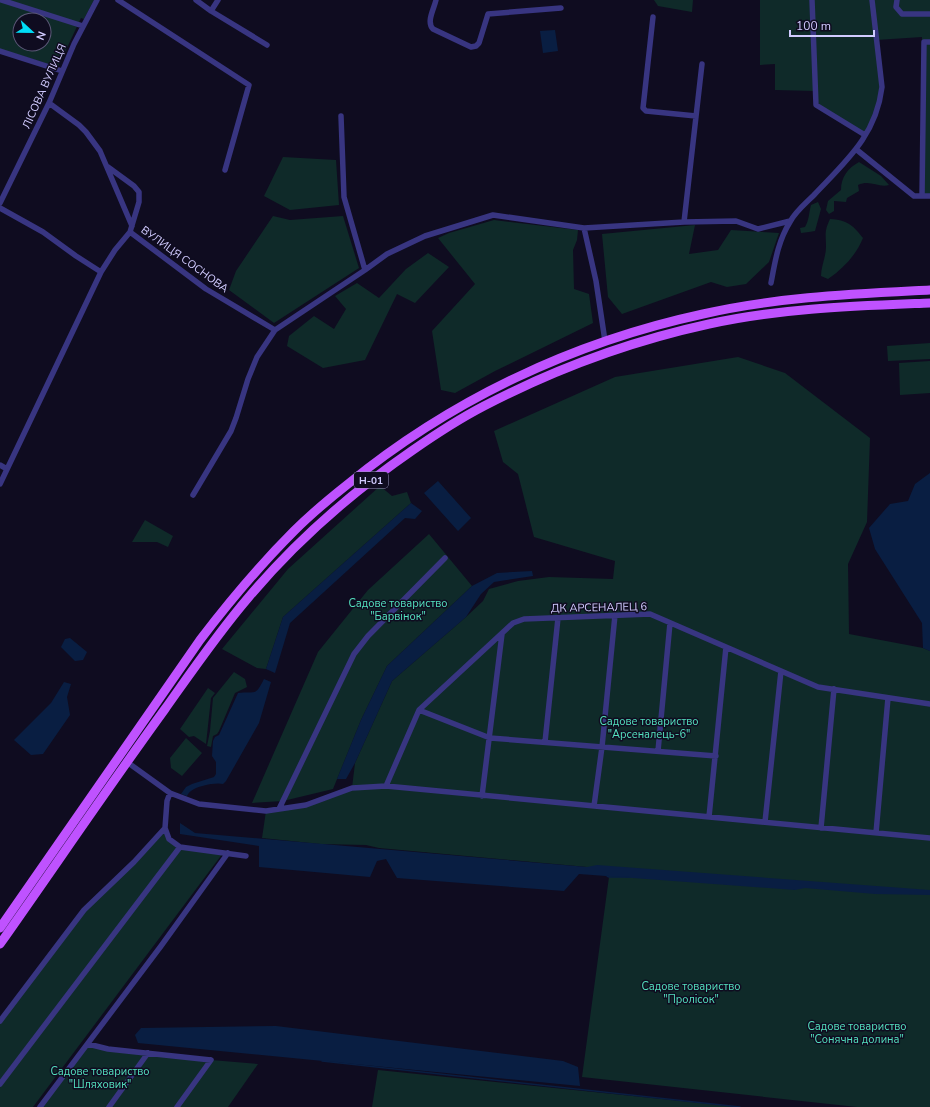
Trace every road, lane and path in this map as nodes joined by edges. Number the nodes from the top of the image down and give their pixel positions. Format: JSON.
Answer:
{"nodes":[{"id":1,"x":1,"y":0,"type":"edge"},
{"id":2,"x":97,"y":0,"type":"edge"},
{"id":3,"x":118,"y":0,"type":"edge"},
{"id":4,"x":196,"y":0,"type":"edge"},
{"id":5,"x":218,"y":0,"type":"edge"},
{"id":6,"x":436,"y":0,"type":"edge"},
{"id":7,"x":812,"y":0,"type":"edge"},
{"id":8,"x":872,"y":0,"type":"edge"},
{"id":9,"x":897,"y":0,"type":"edge"},
{"id":10,"x":561,"y":8,"type":"dead end"},
{"id":11,"x":211,"y":11,"type":"junction"},
{"id":12,"x":930,"y":14,"type":"edge"},
{"id":13,"x":653,"y":17,"type":"dead end"},
{"id":14,"x":83,"y":26,"type":"junction"},
{"id":15,"x":930,"y":42,"type":"edge"},
{"id":16,"x":267,"y":46,"type":"dead end"},
{"id":17,"x":0,"y":51,"type":"edge"},
{"id":18,"x":702,"y":64,"type":"dead end"},
{"id":19,"x":62,"y":71,"type":"junction"},
{"id":20,"x":49,"y":103,"type":"junction"},
{"id":21,"x":341,"y":116,"type":"dead end"},
{"id":22,"x":696,"y":116,"type":"junction"},
{"id":23,"x":865,"y":135,"type":"junction"},
{"id":24,"x":857,"y":150,"type":"junction"},
{"id":25,"x":108,"y":167,"type":"junction"},
{"id":26,"x":226,"y":170,"type":"dead end"},
{"id":27,"x":922,"y":196,"type":"junction"},
{"id":28,"x":930,"y":196,"type":"edge"},
{"id":29,"x":0,"y":203,"type":"edge"},
{"id":30,"x":0,"y":208,"type":"edge"},
{"id":31,"x":790,"y":221,"type":"junction"},
{"id":32,"x":684,"y":222,"type":"junction"},
{"id":33,"x":584,"y":228,"type":"junction"},
{"id":34,"x":131,"y":229,"type":"junction"},
{"id":35,"x":365,"y":270,"type":"junction"},
{"id":36,"x":101,"y":272,"type":"junction"},
{"id":37,"x":771,"y":283,"type":"dead end"},
{"id":38,"x":930,"y":290,"type":"edge"},
{"id":39,"x":930,"y":303,"type":"edge"},
{"id":40,"x":275,"y":330,"type":"junction"},
{"id":41,"x":605,"y":341,"type":"junction"},
{"id":42,"x":0,"y":465,"type":"edge"},
{"id":43,"x":7,"y":470,"type":"junction"},
{"id":44,"x":0,"y":484,"type":"edge"},
{"id":45,"x":193,"y":495,"type":"dead end"},
{"id":46,"x":445,"y":558,"type":"dead end"},
{"id":47,"x":615,"y":615,"type":"junction"},
{"id":48,"x":558,"y":618,"type":"junction"},
{"id":49,"x":670,"y":623,"type":"junction"},
{"id":50,"x":502,"y":634,"type":"junction"},
{"id":51,"x":726,"y":647,"type":"junction"},
{"id":52,"x":781,"y":671,"type":"junction"},
{"id":53,"x":834,"y":689,"type":"junction"},
{"id":54,"x":888,"y":698,"type":"junction"},
{"id":55,"x":930,"y":704,"type":"edge"},
{"id":56,"x":419,"y":710,"type":"junction"},
{"id":57,"x":490,"y":738,"type":"junction"},
{"id":58,"x":545,"y":742,"type":"junction"},
{"id":59,"x":602,"y":747,"type":"junction"},
{"id":60,"x":658,"y":752,"type":"junction"},
{"id":61,"x":716,"y":756,"type":"junction"},
{"id":62,"x":127,"y":762,"type":"junction"},
{"id":63,"x":386,"y":786,"type":"junction"},
{"id":64,"x":170,"y":793,"type":"junction"},
{"id":65,"x":482,"y":796,"type":"junction"},
{"id":66,"x":594,"y":806,"type":"junction"},
{"id":67,"x":279,"y":809,"type":"junction"},
{"id":68,"x":709,"y":817,"type":"junction"},
{"id":69,"x":765,"y":822,"type":"junction"},
{"id":70,"x":166,"y":828,"type":"junction"},
{"id":71,"x":821,"y":828,"type":"junction"},
{"id":72,"x":876,"y":833,"type":"junction"},
{"id":73,"x":930,"y":838,"type":"edge"},
{"id":74,"x":180,"y":847,"type":"junction"},
{"id":75,"x":228,"y":853,"type":"junction"},
{"id":76,"x":246,"y":856,"type":"dead end"},
{"id":77,"x":0,"y":928,"type":"edge"},
{"id":78,"x":0,"y":944,"type":"edge"},
{"id":79,"x":0,"y":1021,"type":"edge"},
{"id":80,"x":88,"y":1044,"type":"junction"},
{"id":81,"x":148,"y":1054,"type":"junction"},
{"id":82,"x":0,"y":1084,"type":"edge"},
{"id":83,"x":40,"y":1107,"type":"edge"},
{"id":84,"x":109,"y":1107,"type":"edge"},
{"id":85,"x":176,"y":1107,"type":"edge"}],
"edges":[{"from":1,"to":14,"type":"street"},
{"from":2,"to":14,"type":"street","name":"ЛІСОВА ВУЛИЦЯ"},
{"from":3,"to":26,"type":"street"},
{"from":4,"to":11,"type":"street"},
{"from":5,"to":11,"type":"street"},
{"from":6,"to":10,"type":"street"},
{"from":7,"to":23,"type":"street"},
{"from":8,"to":23,"type":"street"},
{"from":9,"to":12,"type":"street"},
{"from":11,"to":16,"type":"street"},
{"from":13,"to":22,"type":"street"},
{"from":14,"to":19,"type":"street","name":"ЛІСОВА ВУЛИЦЯ"},
{"from":15,"to":27,"type":"street"},
{"from":17,"to":19,"type":"street"},
{"from":18,"to":22,"type":"street"},
{"from":19,"to":20,"type":"street","name":"ЛІСОВА ВУЛИЦЯ"},
{"from":20,"to":25,"type":"street"},
{"from":20,"to":29,"type":"street","name":"ЛІСОВА ВУЛИЦЯ"},
{"from":21,"to":35,"type":"street"},
{"from":22,"to":32,"type":"street"},
{"from":23,"to":24,"type":"street"},
{"from":24,"to":27,"type":"street"},
{"from":24,"to":31,"type":"street"},
{"from":25,"to":34,"type":"street"},
{"from":25,"to":34,"type":"street"},
{"from":27,"to":28,"type":"street"},
{"from":30,"to":36,"type":"street"},
{"from":31,"to":32,"type":"street"},
{"from":31,"to":37,"type":"street"},
{"from":32,"to":33,"type":"street"},
{"from":33,"to":35,"type":"street"},
{"from":33,"to":41,"type":"street"},
{"from":34,"to":36,"type":"street"},
{"from":34,"to":40,"type":"street","name":"ВУЛИЦЯ СОСНОВА"},
{"from":35,"to":40,"type":"street"},
{"from":36,"to":43,"type":"street"},
{"from":38,"to":41,"type":"main road","number":"Н-01"},
{"from":39,"to":62,"type":"main road","number":"Н-01"},
{"from":40,"to":45,"type":"street"},
{"from":41,"to":77,"type":"main road","number":"Н-01"},
{"from":42,"to":43,"type":"street"},
{"from":43,"to":44,"type":"street"},
{"from":46,"to":67,"type":"street"},
{"from":47,"to":48,"type":"street","name":"ДК АРСЕНАЛЕЦ 6"},
{"from":47,"to":49,"type":"street","name":"ДК АРСЕНАЛЕЦ 6"},
{"from":47,"to":59,"type":"street"},
{"from":48,"to":50,"type":"street","name":"ДК АРСЕНАЛЕЦ 6"},
{"from":48,"to":58,"type":"street"},
{"from":49,"to":51,"type":"street","name":"ДК АРСЕНАЛЕЦ 6"},
{"from":49,"to":60,"type":"street"},
{"from":50,"to":56,"type":"street","name":"ДК АРСЕНАЛЕЦ 6"},
{"from":50,"to":57,"type":"street"},
{"from":51,"to":52,"type":"street","name":"ДК АРСЕНАЛЕЦ 6"},
{"from":51,"to":61,"type":"street"},
{"from":52,"to":53,"type":"street","name":"ДК АРСЕНАЛЕЦ 6"},
{"from":52,"to":69,"type":"street"},
{"from":53,"to":54,"type":"street","name":"ДК АРСЕНАЛЕЦ 6"},
{"from":53,"to":71,"type":"street"},
{"from":54,"to":55,"type":"street","name":"ДК АРСЕНАЛЕЦ 6"},
{"from":54,"to":72,"type":"street"},
{"from":56,"to":57,"type":"street"},
{"from":56,"to":63,"type":"street","name":"ДК АРСЕНАЛЕЦ 6"},
{"from":57,"to":58,"type":"street"},
{"from":57,"to":65,"type":"street"},
{"from":58,"to":59,"type":"street"},
{"from":59,"to":60,"type":"street"},
{"from":59,"to":66,"type":"street"},
{"from":60,"to":61,"type":"street"},
{"from":61,"to":68,"type":"street"},
{"from":62,"to":64,"type":"street"},
{"from":62,"to":78,"type":"main road","number":"Н-01"},
{"from":63,"to":65,"type":"street"},
{"from":63,"to":67,"type":"street"},
{"from":64,"to":67,"type":"street"},
{"from":64,"to":70,"type":"street"},
{"from":65,"to":66,"type":"street"},
{"from":66,"to":68,"type":"street"},
{"from":68,"to":69,"type":"street"},
{"from":69,"to":71,"type":"street"},
{"from":70,"to":74,"type":"street"},
{"from":70,"to":79,"type":"street"},
{"from":71,"to":72,"type":"street"},
{"from":72,"to":73,"type":"street"},
{"from":74,"to":75,"type":"street"},
{"from":74,"to":82,"type":"street"},
{"from":75,"to":76,"type":"street"},
{"from":75,"to":80,"type":"street"},
{"from":80,"to":81,"type":"street"},
{"from":80,"to":83,"type":"street"},
{"from":81,"to":84,"type":"street"},
{"from":81,"to":85,"type":"street"}]}
